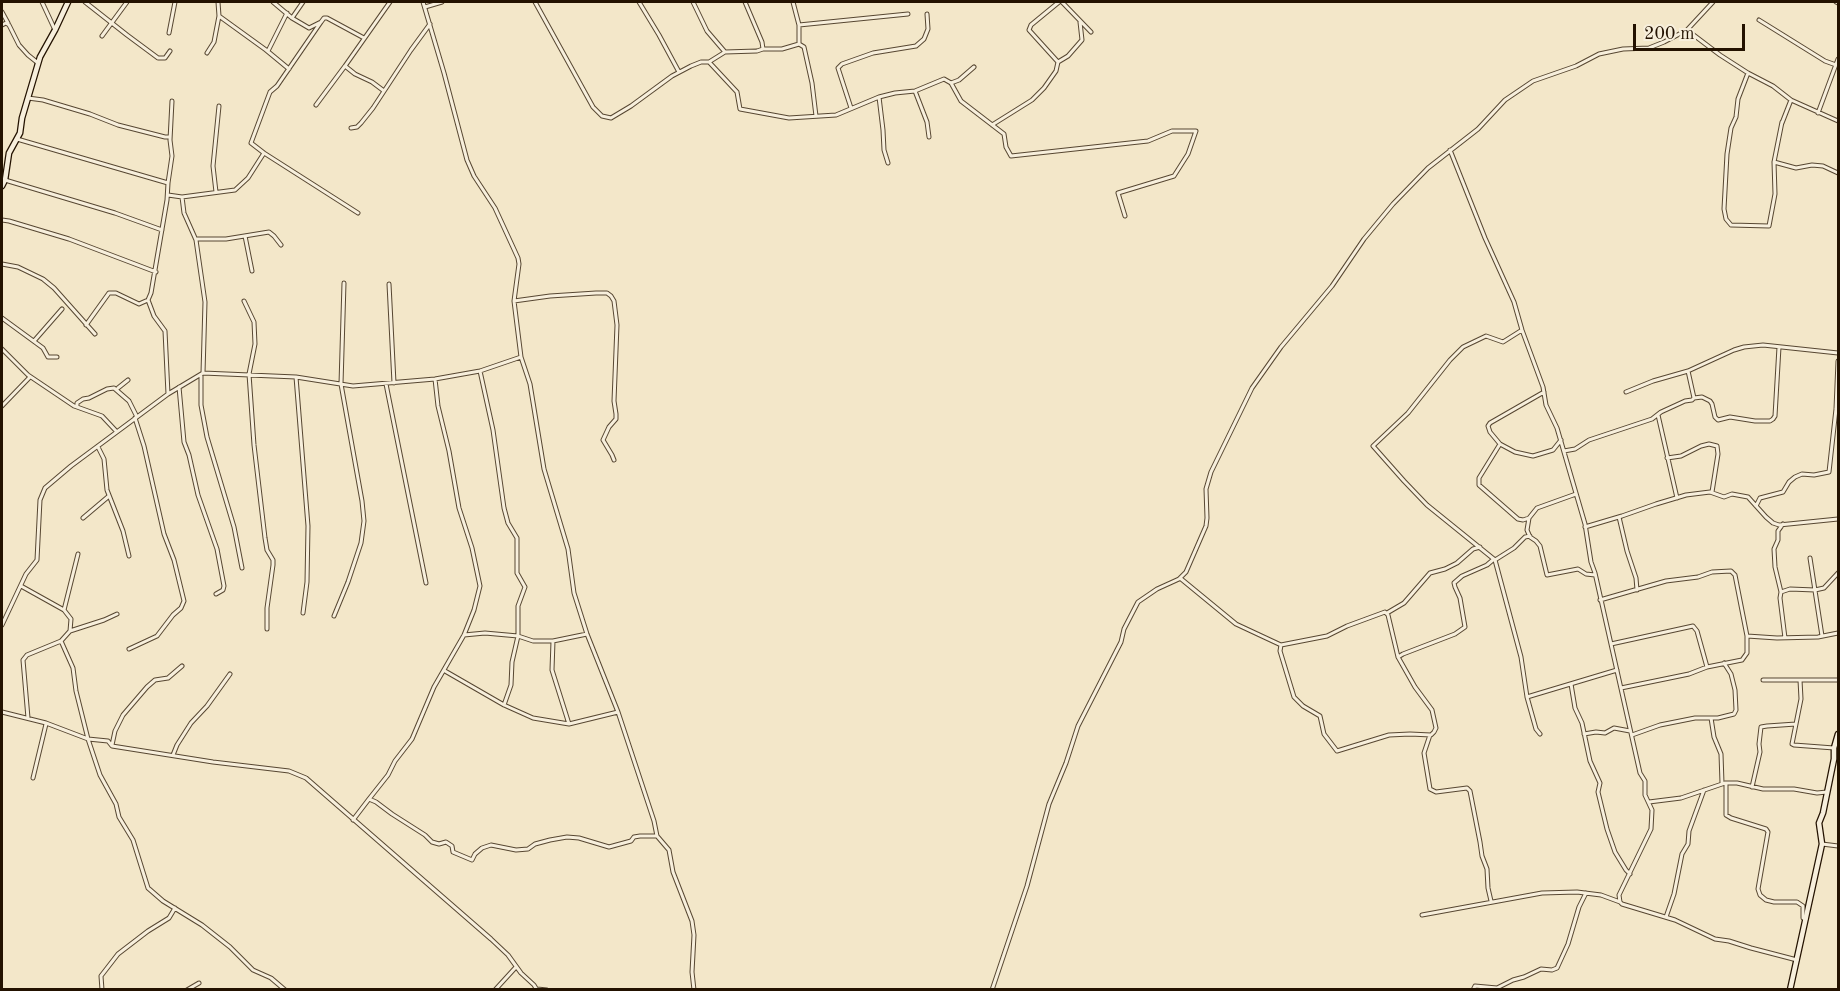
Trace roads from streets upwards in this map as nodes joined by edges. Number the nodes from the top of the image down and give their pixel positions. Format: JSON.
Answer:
{"nodes":[{"id":1,"x":42,"y":2,"type":"edge"},
{"id":2,"x":68,"y":2,"type":"edge"},
{"id":3,"x":86,"y":2,"type":"edge"},
{"id":4,"x":127,"y":2,"type":"edge"},
{"id":5,"x":175,"y":2,"type":"edge"},
{"id":6,"x":218,"y":2,"type":"edge"},
{"id":7,"x":273,"y":2,"type":"edge"},
{"id":8,"x":303,"y":2,"type":"edge"},
{"id":9,"x":390,"y":2,"type":"edge"},
{"id":10,"x":423,"y":2,"type":"edge"},
{"id":11,"x":442,"y":2,"type":"edge"},
{"id":12,"x":534,"y":2,"type":"edge"},
{"id":13,"x":639,"y":2,"type":"edge"},
{"id":14,"x":693,"y":2,"type":"edge"},
{"id":15,"x":745,"y":2,"type":"edge"},
{"id":16,"x":793,"y":2,"type":"edge"},
{"id":17,"x":1061,"y":2,"type":"edge"},
{"id":18,"x":1713,"y":2,"type":"edge"},
{"id":19,"x":425,"y":7,"type":"junction"},
{"id":20,"x":2,"y":12,"type":"edge"},
{"id":21,"x":287,"y":13,"type":"junction"},
{"id":22,"x":908,"y":14,"type":"dead end"},
{"id":23,"x":927,"y":14,"type":"dead end"},
{"id":24,"x":219,"y":16,"type":"junction"},
{"id":25,"x":292,"y":18,"type":"junction"},
{"id":26,"x":1759,"y":20,"type":"dead end"},
{"id":27,"x":1080,"y":21,"type":"junction"},
{"id":28,"x":111,"y":22,"type":"junction"},
{"id":29,"x":321,"y":22,"type":"junction"},
{"id":30,"x":8,"y":24,"type":"junction"},
{"id":31,"x":430,"y":24,"type":"junction"},
{"id":32,"x":2,"y":25,"type":"edge"},
{"id":33,"x":799,"y":25,"type":"junction"},
{"id":34,"x":55,"y":30,"type":"junction"},
{"id":35,"x":1688,"y":30,"type":"junction"},
{"id":36,"x":1091,"y":32,"type":"dead end"},
{"id":37,"x":169,"y":33,"type":"dead end"},
{"id":38,"x":102,"y":36,"type":"dead end"},
{"id":39,"x":364,"y":38,"type":"junction"},
{"id":40,"x":799,"y":44,"type":"junction"},
{"id":41,"x":763,"y":49,"type":"junction"},
{"id":42,"x":170,"y":51,"type":"dead end"},
{"id":43,"x":268,"y":51,"type":"junction"},
{"id":44,"x":725,"y":52,"type":"junction"},
{"id":45,"x":207,"y":53,"type":"dead end"},
{"id":46,"x":1839,"y":59,"type":"edge"},
{"id":47,"x":709,"y":62,"type":"junction"},
{"id":48,"x":1058,"y":62,"type":"junction"},
{"id":49,"x":38,"y":63,"type":"junction"},
{"id":50,"x":1836,"y":65,"type":"junction"},
{"id":51,"x":345,"y":66,"type":"junction"},
{"id":52,"x":974,"y":67,"type":"dead end"},
{"id":53,"x":289,"y":69,"type":"junction"},
{"id":54,"x":679,"y":72,"type":"junction"},
{"id":55,"x":1748,"y":73,"type":"junction"},
{"id":56,"x":951,"y":83,"type":"junction"},
{"id":57,"x":915,"y":91,"type":"junction"},
{"id":58,"x":384,"y":92,"type":"junction"},
{"id":59,"x":28,"y":98,"type":"junction"},
{"id":60,"x":879,"y":98,"type":"junction"},
{"id":61,"x":1791,"y":99,"type":"junction"},
{"id":62,"x":172,"y":101,"type":"dead end"},
{"id":63,"x":316,"y":105,"type":"dead end"},
{"id":64,"x":219,"y":106,"type":"dead end"},
{"id":65,"x":851,"y":108,"type":"junction"},
{"id":66,"x":1818,"y":113,"type":"junction"},
{"id":67,"x":816,"y":116,"type":"junction"},
{"id":68,"x":1839,"y":121,"type":"edge"},
{"id":69,"x":992,"y":125,"type":"junction"},
{"id":70,"x":351,"y":128,"type":"dead end"},
{"id":71,"x":170,"y":137,"type":"junction"},
{"id":72,"x":929,"y":137,"type":"dead end"},
{"id":73,"x":17,"y":140,"type":"junction"},
{"id":74,"x":1450,"y":150,"type":"junction"},
{"id":75,"x":264,"y":153,"type":"junction"},
{"id":76,"x":1774,"y":162,"type":"junction"},
{"id":77,"x":888,"y":163,"type":"dead end"},
{"id":78,"x":1839,"y":173,"type":"edge"},
{"id":79,"x":5,"y":180,"type":"junction"},
{"id":80,"x":168,"y":183,"type":"junction"},
{"id":81,"x":2,"y":186,"type":"edge"},
{"id":82,"x":216,"y":192,"type":"junction"},
{"id":83,"x":168,"y":195,"type":"junction"},
{"id":84,"x":182,"y":197,"type":"junction"},
{"id":85,"x":358,"y":213,"type":"dead end"},
{"id":86,"x":1125,"y":216,"type":"dead end"},
{"id":87,"x":2,"y":220,"type":"edge"},
{"id":88,"x":162,"y":230,"type":"junction"},
{"id":89,"x":245,"y":236,"type":"junction"},
{"id":90,"x":196,"y":239,"type":"junction"},
{"id":91,"x":281,"y":245,"type":"dead end"},
{"id":92,"x":2,"y":264,"type":"edge"},
{"id":93,"x":252,"y":271,"type":"dead end"},
{"id":94,"x":156,"y":272,"type":"junction"},
{"id":95,"x":344,"y":283,"type":"dead end"},
{"id":96,"x":389,"y":284,"type":"dead end"},
{"id":97,"x":148,"y":300,"type":"junction"},
{"id":98,"x":244,"y":301,"type":"dead end"},
{"id":99,"x":514,"y":301,"type":"junction"},
{"id":100,"x":62,"y":309,"type":"dead end"},
{"id":101,"x":2,"y":318,"type":"edge"},
{"id":102,"x":86,"y":325,"type":"junction"},
{"id":103,"x":1522,"y":330,"type":"junction"},
{"id":104,"x":95,"y":334,"type":"dead end"},
{"id":105,"x":34,"y":341,"type":"junction"},
{"id":106,"x":1779,"y":347,"type":"junction"},
{"id":107,"x":2,"y":350,"type":"edge"},
{"id":108,"x":1839,"y":354,"type":"edge"},
{"id":109,"x":57,"y":357,"type":"dead end"},
{"id":110,"x":521,"y":357,"type":"junction"},
{"id":111,"x":1839,"y":361,"type":"edge"},
{"id":112,"x":1688,"y":371,"type":"junction"},
{"id":113,"x":480,"y":372,"type":"junction"},
{"id":114,"x":249,"y":374,"type":"junction"},
{"id":115,"x":202,"y":375,"type":"junction"},
{"id":116,"x":30,"y":376,"type":"junction"},
{"id":117,"x":296,"y":377,"type":"junction"},
{"id":118,"x":435,"y":379,"type":"junction"},
{"id":119,"x":128,"y":380,"type":"dead end"},
{"id":120,"x":394,"y":383,"type":"junction"},
{"id":121,"x":341,"y":384,"type":"junction"},
{"id":122,"x":386,"y":384,"type":"junction"},
{"id":123,"x":179,"y":387,"type":"junction"},
{"id":124,"x":117,"y":389,"type":"junction"},
{"id":125,"x":1544,"y":392,"type":"junction"},
{"id":126,"x":1626,"y":392,"type":"dead end"},
{"id":127,"x":168,"y":394,"type":"junction"},
{"id":128,"x":1694,"y":398,"type":"junction"},
{"id":129,"x":2,"y":406,"type":"edge"},
{"id":130,"x":77,"y":407,"type":"junction"},
{"id":131,"x":1658,"y":414,"type":"junction"},
{"id":132,"x":136,"y":418,"type":"junction"},
{"id":133,"x":117,"y":432,"type":"junction"},
{"id":134,"x":1561,"y":440,"type":"junction"},
{"id":135,"x":1500,"y":444,"type":"junction"},
{"id":136,"x":98,"y":447,"type":"junction"},
{"id":137,"x":1564,"y":451,"type":"junction"},
{"id":138,"x":1667,"y":458,"type":"junction"},
{"id":139,"x":614,"y":460,"type":"dead end"},
{"id":140,"x":1712,"y":492,"type":"junction"},
{"id":141,"x":1576,"y":494,"type":"junction"},
{"id":142,"x":110,"y":496,"type":"junction"},
{"id":143,"x":1677,"y":498,"type":"junction"},
{"id":144,"x":1755,"y":507,"type":"junction"},
{"id":145,"x":1619,"y":517,"type":"junction"},
{"id":146,"x":83,"y":518,"type":"dead end"},
{"id":147,"x":1529,"y":518,"type":"junction"},
{"id":148,"x":1839,"y":519,"type":"edge"},
{"id":149,"x":1783,"y":524,"type":"junction"},
{"id":150,"x":1585,"y":527,"type":"junction"},
{"id":151,"x":1530,"y":536,"type":"junction"},
{"id":152,"x":1480,"y":547,"type":"junction"},
{"id":153,"x":78,"y":554,"type":"dead end"},
{"id":154,"x":129,"y":556,"type":"dead end"},
{"id":155,"x":1810,"y":558,"type":"dead end"},
{"id":156,"x":1494,"y":560,"type":"junction"},
{"id":157,"x":242,"y":568,"type":"dead end"},
{"id":158,"x":1839,"y":573,"type":"edge"},
{"id":159,"x":1595,"y":575,"type":"junction"},
{"id":160,"x":1180,"y":578,"type":"junction"},
{"id":161,"x":426,"y":583,"type":"dead end"},
{"id":162,"x":21,"y":586,"type":"junction"},
{"id":163,"x":1637,"y":590,"type":"junction"},
{"id":164,"x":1815,"y":591,"type":"junction"},
{"id":165,"x":1781,"y":592,"type":"junction"},
{"id":166,"x":216,"y":594,"type":"dead end"},
{"id":167,"x":1600,"y":600,"type":"junction"},
{"id":168,"x":64,"y":610,"type":"junction"},
{"id":169,"x":303,"y":613,"type":"dead end"},
{"id":170,"x":1387,"y":613,"type":"junction"},
{"id":171,"x":117,"y":614,"type":"dead end"},
{"id":172,"x":334,"y":616,"type":"dead end"},
{"id":173,"x":3,"y":618,"type":"edge"},
{"id":174,"x":2,"y":625,"type":"edge"},
{"id":175,"x":267,"y":629,"type":"dead end"},
{"id":176,"x":70,"y":631,"type":"junction"},
{"id":177,"x":1839,"y":633,"type":"edge"},
{"id":178,"x":586,"y":634,"type":"junction"},
{"id":179,"x":464,"y":635,"type":"junction"},
{"id":180,"x":518,"y":636,"type":"junction"},
{"id":181,"x":1747,"y":636,"type":"junction"},
{"id":182,"x":1822,"y":636,"type":"junction"},
{"id":183,"x":1785,"y":638,"type":"junction"},
{"id":184,"x":61,"y":641,"type":"junction"},
{"id":185,"x":554,"y":641,"type":"junction"},
{"id":186,"x":1611,"y":644,"type":"junction"},
{"id":187,"x":1281,"y":645,"type":"junction"},
{"id":188,"x":129,"y":649,"type":"dead end"},
{"id":189,"x":1398,"y":657,"type":"junction"},
{"id":190,"x":1724,"y":663,"type":"junction"},
{"id":191,"x":182,"y":666,"type":"dead end"},
{"id":192,"x":1707,"y":667,"type":"junction"},
{"id":193,"x":445,"y":670,"type":"junction"},
{"id":194,"x":1617,"y":670,"type":"junction"},
{"id":195,"x":230,"y":674,"type":"dead end"},
{"id":196,"x":1763,"y":680,"type":"dead end"},
{"id":197,"x":1800,"y":680,"type":"junction"},
{"id":198,"x":1839,"y":680,"type":"edge"},
{"id":199,"x":1571,"y":684,"type":"junction"},
{"id":200,"x":1621,"y":688,"type":"junction"},
{"id":201,"x":1527,"y":697,"type":"junction"},
{"id":202,"x":504,"y":705,"type":"junction"},
{"id":203,"x":2,"y":712,"type":"edge"},
{"id":204,"x":618,"y":712,"type":"junction"},
{"id":205,"x":28,"y":718,"type":"junction"},
{"id":206,"x":1711,"y":718,"type":"junction"},
{"id":207,"x":46,"y":723,"type":"junction"},
{"id":208,"x":569,"y":724,"type":"junction"},
{"id":209,"x":1796,"y":724,"type":"junction"},
{"id":210,"x":1631,"y":733,"type":"junction"},
{"id":211,"x":1540,"y":734,"type":"dead end"},
{"id":212,"x":1584,"y":734,"type":"junction"},
{"id":213,"x":1839,"y":734,"type":"edge"},
{"id":214,"x":1430,"y":735,"type":"junction"},
{"id":215,"x":88,"y":739,"type":"junction"},
{"id":216,"x":112,"y":746,"type":"junction"},
{"id":217,"x":1834,"y":748,"type":"junction"},
{"id":218,"x":173,"y":755,"type":"junction"},
{"id":219,"x":33,"y":778,"type":"dead end"},
{"id":220,"x":1724,"y":783,"type":"junction"},
{"id":221,"x":1752,"y":788,"type":"junction"},
{"id":222,"x":1704,"y":790,"type":"junction"},
{"id":223,"x":1827,"y":792,"type":"junction"},
{"id":224,"x":369,"y":799,"type":"junction"},
{"id":225,"x":1649,"y":802,"type":"junction"},
{"id":226,"x":353,"y":820,"type":"junction"},
{"id":227,"x":657,"y":836,"type":"junction"},
{"id":228,"x":1822,"y":844,"type":"junction"},
{"id":229,"x":1839,"y":846,"type":"edge"},
{"id":230,"x":1630,"y":874,"type":"junction"},
{"id":231,"x":1586,"y":893,"type":"junction"},
{"id":232,"x":1491,"y":901,"type":"junction"},
{"id":233,"x":1620,"y":902,"type":"junction"},
{"id":234,"x":175,"y":908,"type":"junction"},
{"id":235,"x":1422,"y":915,"type":"dead end"},
{"id":236,"x":1666,"y":917,"type":"junction"},
{"id":237,"x":1806,"y":919,"type":"junction"},
{"id":238,"x":1797,"y":960,"type":"junction"},
{"id":239,"x":516,"y":967,"type":"junction"},
{"id":240,"x":199,"y":982,"type":"dead end"},
{"id":241,"x":537,"y":989,"type":"edge"},
{"id":242,"x":102,"y":990,"type":"edge"},
{"id":243,"x":187,"y":990,"type":"edge"},
{"id":244,"x":285,"y":990,"type":"edge"},
{"id":245,"x":495,"y":990,"type":"edge"},
{"id":246,"x":547,"y":990,"type":"edge"},
{"id":247,"x":694,"y":990,"type":"edge"},
{"id":248,"x":992,"y":990,"type":"edge"},
{"id":249,"x":1473,"y":990,"type":"edge"},
{"id":250,"x":1790,"y":990,"type":"edge"}],
"edges":[{"from":1,"to":34,"type":"street"},
{"from":2,"to":34,"type":"street"},
{"from":3,"to":28,"type":"street"},
{"from":4,"to":28,"type":"street"},
{"from":5,"to":37,"type":"street"},
{"from":6,"to":24,"type":"street"},
{"from":7,"to":21,"type":"street"},
{"from":8,"to":25,"type":"street"},
{"from":9,"to":39,"type":"street"},
{"from":10,"to":19,"type":"street"},
{"from":11,"to":19,"type":"street"},
{"from":12,"to":54,"type":"street"},
{"from":13,"to":54,"type":"street"},
{"from":14,"to":44,"type":"street"},
{"from":15,"to":41,"type":"street"},
{"from":16,"to":33,"type":"street"},
{"from":17,"to":27,"type":"street"},
{"from":17,"to":48,"type":"street"},
{"from":18,"to":35,"type":"street"},
{"from":19,"to":31,"type":"street"},
{"from":20,"to":30,"type":"street"},
{"from":21,"to":25,"type":"street"},
{"from":21,"to":43,"type":"street"},
{"from":22,"to":33,"type":"street"},
{"from":23,"to":65,"type":"street"},
{"from":24,"to":43,"type":"street"},
{"from":24,"to":45,"type":"street"},
{"from":25,"to":29,"type":"street"},
{"from":26,"to":50,"type":"street"},
{"from":27,"to":36,"type":"street"},
{"from":27,"to":48,"type":"street"},
{"from":28,"to":38,"type":"street"},
{"from":28,"to":42,"type":"street"},
{"from":29,"to":39,"type":"street"},
{"from":29,"to":53,"type":"street"},
{"from":30,"to":32,"type":"street"},
{"from":30,"to":49,"type":"street"},
{"from":31,"to":58,"type":"street"},
{"from":31,"to":99,"type":"street"},
{"from":33,"to":40,"type":"street"},
{"from":34,"to":49,"type":"street"},
{"from":35,"to":55,"type":"street"},
{"from":35,"to":74,"type":"street"},
{"from":39,"to":51,"type":"street"},
{"from":40,"to":41,"type":"street"},
{"from":40,"to":67,"type":"street"},
{"from":41,"to":44,"type":"street"},
{"from":43,"to":53,"type":"street"},
{"from":44,"to":47,"type":"street"},
{"from":46,"to":50,"type":"street"},
{"from":47,"to":54,"type":"street"},
{"from":47,"to":67,"type":"street"},
{"from":48,"to":69,"type":"street"},
{"from":49,"to":59,"type":"street"},
{"from":50,"to":66,"type":"street"},
{"from":51,"to":58,"type":"street"},
{"from":51,"to":63,"type":"street"},
{"from":52,"to":56,"type":"street"},
{"from":53,"to":75,"type":"street"},
{"from":55,"to":61,"type":"street"},
{"from":55,"to":76,"type":"street"},
{"from":56,"to":57,"type":"street"},
{"from":56,"to":69,"type":"street"},
{"from":57,"to":60,"type":"street"},
{"from":57,"to":72,"type":"street"},
{"from":58,"to":70,"type":"street"},
{"from":59,"to":71,"type":"street"},
{"from":59,"to":73,"type":"street"},
{"from":60,"to":65,"type":"street"},
{"from":60,"to":77,"type":"street"},
{"from":61,"to":66,"type":"street"},
{"from":61,"to":76,"type":"street"},
{"from":62,"to":71,"type":"street"},
{"from":64,"to":82,"type":"street"},
{"from":65,"to":67,"type":"street"},
{"from":66,"to":68,"type":"street"},
{"from":69,"to":86,"type":"street"},
{"from":71,"to":80,"type":"street"},
{"from":73,"to":79,"type":"street"},
{"from":73,"to":80,"type":"street"},
{"from":74,"to":103,"type":"street"},
{"from":74,"to":160,"type":"street"},
{"from":75,"to":82,"type":"street"},
{"from":75,"to":85,"type":"street"},
{"from":76,"to":78,"type":"street"},
{"from":79,"to":81,"type":"street"},
{"from":79,"to":88,"type":"street"},
{"from":80,"to":83,"type":"street"},
{"from":82,"to":84,"type":"street"},
{"from":83,"to":84,"type":"street"},
{"from":83,"to":88,"type":"street"},
{"from":84,"to":90,"type":"street"},
{"from":87,"to":94,"type":"street"},
{"from":88,"to":94,"type":"street"},
{"from":89,"to":90,"type":"street"},
{"from":89,"to":91,"type":"street"},
{"from":89,"to":93,"type":"street"},
{"from":90,"to":115,"type":"street"},
{"from":92,"to":102,"type":"street"},
{"from":94,"to":97,"type":"street"},
{"from":95,"to":121,"type":"street"},
{"from":96,"to":120,"type":"street"},
{"from":97,"to":102,"type":"street"},
{"from":97,"to":127,"type":"street"},
{"from":98,"to":114,"type":"street"},
{"from":99,"to":110,"type":"street"},
{"from":99,"to":139,"type":"street"},
{"from":100,"to":105,"type":"street"},
{"from":101,"to":105,"type":"street"},
{"from":102,"to":104,"type":"street"},
{"from":103,"to":125,"type":"street"},
{"from":103,"to":152,"type":"street"},
{"from":105,"to":109,"type":"street"},
{"from":106,"to":108,"type":"street"},
{"from":106,"to":112,"type":"street"},
{"from":106,"to":128,"type":"street"},
{"from":107,"to":116,"type":"street"},
{"from":110,"to":113,"type":"street"},
{"from":110,"to":178,"type":"street"},
{"from":111,"to":144,"type":"street"},
{"from":112,"to":126,"type":"street"},
{"from":112,"to":128,"type":"street"},
{"from":113,"to":118,"type":"street"},
{"from":113,"to":180,"type":"street"},
{"from":114,"to":115,"type":"street"},
{"from":114,"to":117,"type":"street"},
{"from":114,"to":175,"type":"street"},
{"from":115,"to":123,"type":"street"},
{"from":115,"to":157,"type":"street"},
{"from":116,"to":129,"type":"street"},
{"from":116,"to":130,"type":"street"},
{"from":117,"to":121,"type":"street"},
{"from":117,"to":169,"type":"street"},
{"from":118,"to":120,"type":"street"},
{"from":118,"to":179,"type":"street"},
{"from":119,"to":124,"type":"street"},
{"from":120,"to":122,"type":"street"},
{"from":121,"to":122,"type":"street"},
{"from":121,"to":172,"type":"street"},
{"from":122,"to":161,"type":"street"},
{"from":123,"to":127,"type":"street"},
{"from":123,"to":166,"type":"street"},
{"from":124,"to":130,"type":"street"},
{"from":124,"to":132,"type":"street"},
{"from":125,"to":134,"type":"street"},
{"from":125,"to":135,"type":"street"},
{"from":127,"to":132,"type":"street"},
{"from":128,"to":131,"type":"street"},
{"from":130,"to":133,"type":"street"},
{"from":131,"to":137,"type":"street"},
{"from":131,"to":138,"type":"street"},
{"from":132,"to":133,"type":"street"},
{"from":132,"to":188,"type":"street"},
{"from":133,"to":136,"type":"street"},
{"from":134,"to":135,"type":"street"},
{"from":134,"to":137,"type":"street"},
{"from":135,"to":147,"type":"street"},
{"from":136,"to":142,"type":"street"},
{"from":136,"to":162,"type":"street"},
{"from":137,"to":141,"type":"street"},
{"from":138,"to":140,"type":"street"},
{"from":138,"to":143,"type":"street"},
{"from":140,"to":143,"type":"street"},
{"from":140,"to":144,"type":"street"},
{"from":141,"to":147,"type":"street"},
{"from":141,"to":150,"type":"street"},
{"from":142,"to":146,"type":"street"},
{"from":142,"to":154,"type":"street"},
{"from":143,"to":145,"type":"street"},
{"from":144,"to":149,"type":"street"},
{"from":145,"to":150,"type":"street"},
{"from":145,"to":163,"type":"street"},
{"from":147,"to":151,"type":"street"},
{"from":148,"to":149,"type":"street"},
{"from":149,"to":165,"type":"street"},
{"from":150,"to":159,"type":"street"},
{"from":151,"to":156,"type":"street"},
{"from":151,"to":159,"type":"street"},
{"from":152,"to":156,"type":"street"},
{"from":152,"to":170,"type":"street"},
{"from":153,"to":168,"type":"street"},
{"from":155,"to":164,"type":"street"},
{"from":156,"to":189,"type":"street"},
{"from":156,"to":201,"type":"street"},
{"from":158,"to":164,"type":"street"},
{"from":159,"to":167,"type":"street"},
{"from":160,"to":187,"type":"street"},
{"from":160,"to":248,"type":"street"},
{"from":162,"to":168,"type":"street"},
{"from":162,"to":173,"type":"street"},
{"from":163,"to":167,"type":"street"},
{"from":163,"to":181,"type":"street"},
{"from":164,"to":165,"type":"street"},
{"from":164,"to":182,"type":"street"},
{"from":165,"to":183,"type":"street"},
{"from":167,"to":186,"type":"street"},
{"from":168,"to":176,"type":"street"},
{"from":170,"to":187,"type":"street"},
{"from":170,"to":189,"type":"street"},
{"from":171,"to":176,"type":"street"},
{"from":173,"to":174,"type":"street"},
{"from":176,"to":184,"type":"street"},
{"from":177,"to":182,"type":"street"},
{"from":178,"to":185,"type":"street"},
{"from":178,"to":204,"type":"street"},
{"from":179,"to":180,"type":"street"},
{"from":179,"to":193,"type":"street"},
{"from":180,"to":185,"type":"street"},
{"from":180,"to":202,"type":"street"},
{"from":181,"to":183,"type":"street"},
{"from":181,"to":190,"type":"street"},
{"from":182,"to":183,"type":"street"},
{"from":184,"to":205,"type":"street"},
{"from":184,"to":215,"type":"street"},
{"from":185,"to":208,"type":"street"},
{"from":186,"to":192,"type":"street"},
{"from":186,"to":194,"type":"street"},
{"from":187,"to":214,"type":"street"},
{"from":189,"to":214,"type":"street"},
{"from":190,"to":192,"type":"street"},
{"from":190,"to":206,"type":"street"},
{"from":191,"to":216,"type":"street"},
{"from":192,"to":200,"type":"street"},
{"from":193,"to":202,"type":"street"},
{"from":193,"to":224,"type":"street"},
{"from":194,"to":199,"type":"street"},
{"from":194,"to":200,"type":"street"},
{"from":195,"to":218,"type":"street"},
{"from":196,"to":197,"type":"street"},
{"from":197,"to":198,"type":"street"},
{"from":197,"to":209,"type":"street"},
{"from":199,"to":201,"type":"street"},
{"from":199,"to":212,"type":"street"},
{"from":200,"to":210,"type":"street"},
{"from":201,"to":211,"type":"street"},
{"from":202,"to":208,"type":"street"},
{"from":203,"to":205,"type":"street"},
{"from":204,"to":208,"type":"street"},
{"from":204,"to":227,"type":"street"},
{"from":205,"to":207,"type":"street"},
{"from":206,"to":210,"type":"street"},
{"from":206,"to":220,"type":"street"},
{"from":207,"to":215,"type":"street"},
{"from":207,"to":219,"type":"street"},
{"from":209,"to":217,"type":"street"},
{"from":209,"to":221,"type":"street"},
{"from":210,"to":212,"type":"street"},
{"from":210,"to":225,"type":"street"},
{"from":212,"to":230,"type":"street"},
{"from":213,"to":217,"type":"street"},
{"from":214,"to":232,"type":"street"},
{"from":215,"to":216,"type":"street"},
{"from":215,"to":234,"type":"street"},
{"from":216,"to":218,"type":"street"},
{"from":217,"to":223,"type":"street"},
{"from":218,"to":226,"type":"street"},
{"from":220,"to":221,"type":"street"},
{"from":220,"to":222,"type":"street"},
{"from":220,"to":237,"type":"street"},
{"from":221,"to":223,"type":"street"},
{"from":222,"to":225,"type":"street"},
{"from":222,"to":236,"type":"street"},
{"from":223,"to":228,"type":"street"},
{"from":224,"to":226,"type":"street"},
{"from":224,"to":227,"type":"street"},
{"from":225,"to":230,"type":"street"},
{"from":226,"to":239,"type":"street"},
{"from":227,"to":247,"type":"street"},
{"from":228,"to":229,"type":"street"},
{"from":228,"to":237,"type":"street"},
{"from":230,"to":233,"type":"street"},
{"from":231,"to":232,"type":"street"},
{"from":231,"to":233,"type":"street"},
{"from":231,"to":249,"type":"street"},
{"from":232,"to":235,"type":"street"},
{"from":233,"to":236,"type":"street"},
{"from":234,"to":242,"type":"street"},
{"from":234,"to":244,"type":"street"},
{"from":236,"to":238,"type":"street"},
{"from":237,"to":238,"type":"street"},
{"from":238,"to":250,"type":"street"},
{"from":239,"to":241,"type":"street"},
{"from":239,"to":245,"type":"street"},
{"from":240,"to":243,"type":"street"},
{"from":241,"to":246,"type":"street"}]}
